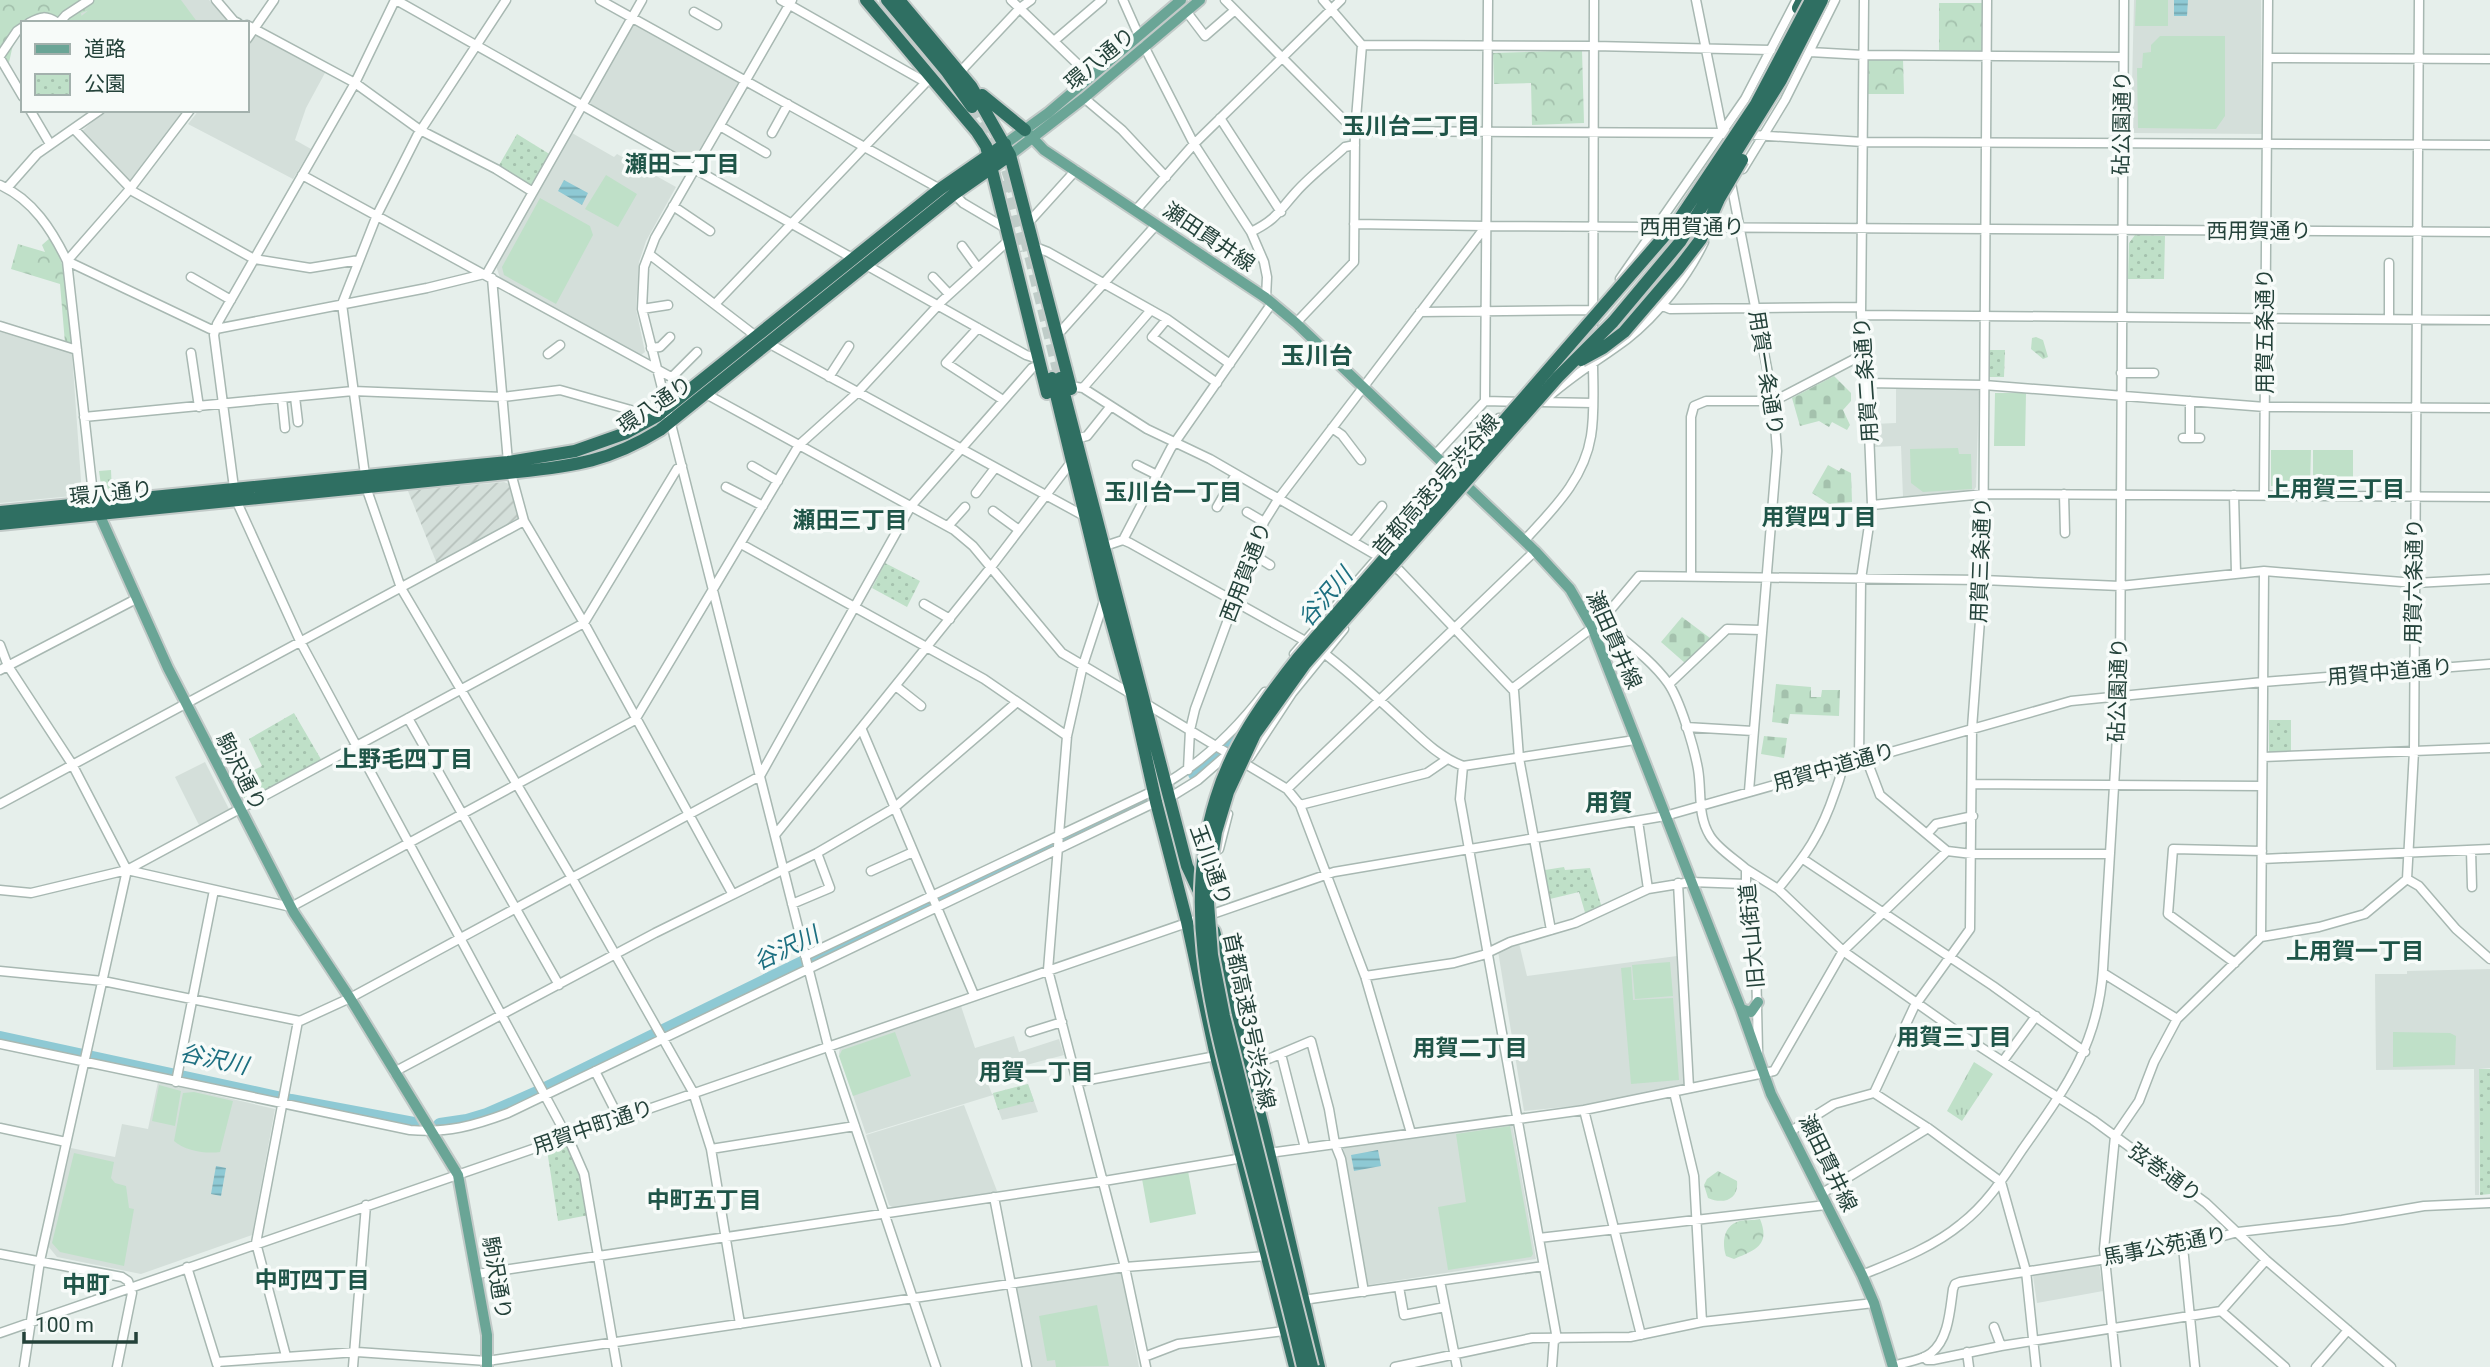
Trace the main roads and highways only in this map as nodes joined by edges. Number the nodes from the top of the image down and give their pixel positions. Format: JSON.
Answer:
{"nodes":[{"id":1,"x":866,"y":0,"type":"edge"},
{"id":2,"x":877,"y":0,"type":"edge"},
{"id":3,"x":887,"y":0,"type":"edge"},
{"id":4,"x":899,"y":0,"type":"edge"},
{"id":5,"x":1181,"y":0,"type":"edge"},
{"id":6,"x":1200,"y":0,"type":"edge"},
{"id":7,"x":1811,"y":0,"type":"edge"},
{"id":8,"x":1822,"y":0,"type":"edge"},
{"id":9,"x":1833,"y":0,"type":"edge"},
{"id":10,"x":1799,"y":3,"type":"edge"},
{"id":11,"x":1168,"y":4,"type":"edge"},
{"id":12,"x":1142,"y":41,"type":"junction"},
{"id":13,"x":971,"y":86,"type":"junction"},
{"id":14,"x":971,"y":109,"type":"junction"},
{"id":15,"x":1029,"y":134,"type":"junction"},
{"id":16,"x":1008,"y":149,"type":"junction"},
{"id":17,"x":991,"y":160,"type":"junction"},
{"id":18,"x":973,"y":180,"type":"junction"},
{"id":19,"x":997,"y":186,"type":"junction"},
{"id":20,"x":1710,"y":194,"type":"junction"},
{"id":21,"x":1024,"y":202,"type":"junction"},
{"id":22,"x":1002,"y":208,"type":"junction"},
{"id":23,"x":860,"y":262,"type":"junction"},
{"id":24,"x":1678,"y":270,"type":"junction"},
{"id":25,"x":1634,"y":274,"type":"junction"},
{"id":26,"x":762,"y":340,"type":"junction"},
{"id":27,"x":1558,"y":377,"type":"junction"},
{"id":28,"x":1066,"y":383,"type":"junction"},
{"id":29,"x":1077,"y":462,"type":"junction"},
{"id":30,"x":509,"y":468,"type":"junction"},
{"id":31,"x":95,"y":502,"type":"junction"},
{"id":32,"x":0,"y":512,"type":"edge"},
{"id":33,"x":0,"y":524,"type":"edge"},
{"id":34,"x":1161,"y":794,"type":"junction"},
{"id":35,"x":1758,"y":1002,"type":"road end"},
{"id":36,"x":1741,"y":1009,"type":"junction"},
{"id":37,"x":487,"y":1364,"type":"edge"},
{"id":38,"x":1893,"y":1366,"type":"edge"},
{"id":39,"x":1295,"y":1367,"type":"edge"},
{"id":40,"x":1303,"y":1367,"type":"edge"},
{"id":41,"x":1312,"y":1367,"type":"edge"},
{"id":42,"x":1319,"y":1367,"type":"edge"}],
"edges":[{"from":1,"to":14,"type":"highway"},
{"from":2,"to":14,"type":"highway"},
{"from":3,"to":14,"type":"highway"},
{"from":4,"to":13,"type":"highway"},
{"from":5,"to":11,"type":"main road","name":"環八通り"},
{"from":6,"to":12,"type":"main road","name":"環八通り"},
{"from":7,"to":25,"type":"highway","name":"首都高速3号渋谷線","bridge":true},
{"from":8,"to":20,"type":"highway","name":"首都高速3号渋谷線","bridge":true},
{"from":9,"to":24,"type":"highway","bridge":true},
{"from":10,"to":25,"type":"highway","bridge":true},
{"from":11,"to":12,"type":"main road","name":"環八通り"},
{"from":12,"to":15,"type":"main road","name":"環八通り"},
{"from":12,"to":15,"type":"main road","name":"環八通り"},
{"from":13,"to":14,"type":"highway"},
{"from":13,"to":15,"type":"highway"},
{"from":14,"to":16,"type":"highway"},
{"from":14,"to":17,"type":"highway"},
{"from":15,"to":16,"type":"main road","name":"環八通り"},
{"from":15,"to":36,"type":"main road","name":"瀬田貫井線"},
{"from":16,"to":17,"type":"highway","name":"環八通り"},
{"from":16,"to":21,"type":"highway"},
{"from":17,"to":18,"type":"highway","name":"環八通り"},
{"from":17,"to":19,"type":"highway"},
{"from":17,"to":23,"type":"highway","name":"環八通り"},
{"from":18,"to":19,"type":"highway"},
{"from":18,"to":23,"type":"highway","name":"環八通り"},
{"from":19,"to":22,"type":"highway"},
{"from":20,"to":24,"type":"highway","bridge":true},
{"from":20,"to":27,"type":"highway","name":"首都高速3号渋谷線","bridge":true},
{"from":21,"to":22,"type":"highway"},
{"from":21,"to":28,"type":"highway"},
{"from":22,"to":29,"type":"highway"},
{"from":23,"to":26,"type":"highway","name":"環八通り"},
{"from":24,"to":27,"type":"highway","bridge":true},
{"from":25,"to":40,"type":"highway","name":"首都高速3号渋谷線","bridge":true},
{"from":26,"to":30,"type":"highway","name":"環八通り"},
{"from":26,"to":30,"type":"highway","name":"環八通り"},
{"from":27,"to":41,"type":"highway","name":"首都高速3号渋谷線","bridge":true},
{"from":28,"to":29,"type":"highway","name":"玉川通り"},
{"from":28,"to":29,"type":"highway"},
{"from":29,"to":34,"type":"highway","name":"玉川通り"},
{"from":29,"to":34,"type":"highway","name":"玉川通り"},
{"from":30,"to":31,"type":"highway","name":"環八通り"},
{"from":31,"to":32,"type":"highway","name":"環八通り"},
{"from":31,"to":33,"type":"highway","name":"環八通り"},
{"from":31,"to":37,"type":"main road","name":"駒沢通り"},
{"from":34,"to":39,"type":"highway","name":"玉川通り"},
{"from":34,"to":42,"type":"highway","name":"玉川通り"},
{"from":35,"to":36,"type":"main road"},
{"from":36,"to":38,"type":"main road","name":"瀬田貫井線"}]}
